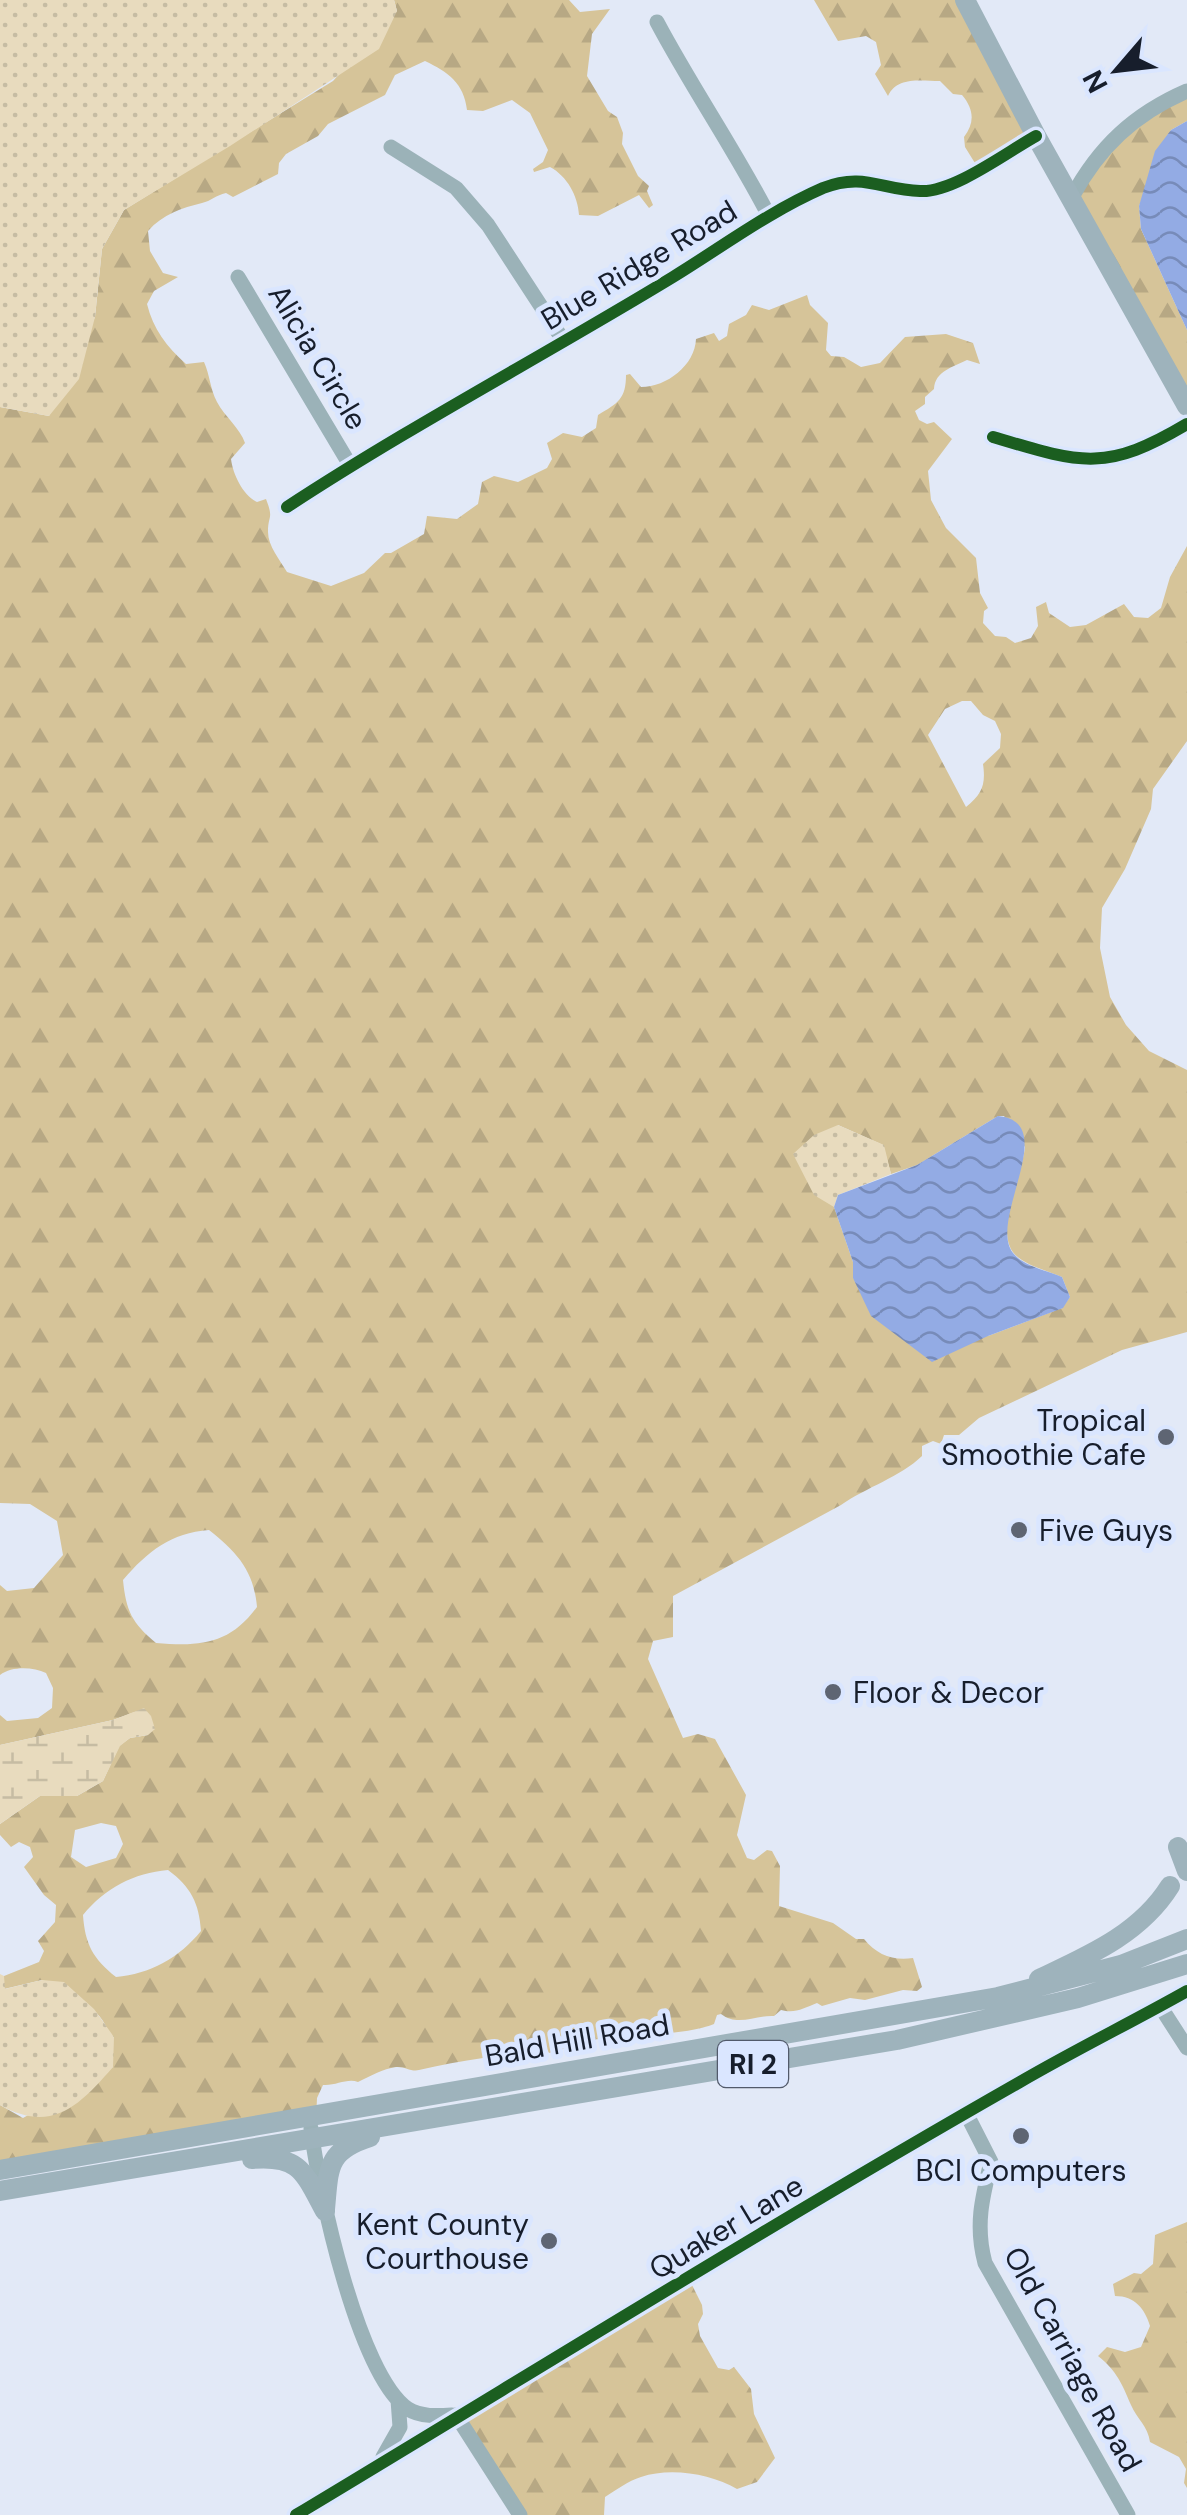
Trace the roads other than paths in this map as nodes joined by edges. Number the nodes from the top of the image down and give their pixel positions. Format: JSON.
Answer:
{"nodes":[{"id":1,"x":965,"y":0,"type":"edge"},
{"id":2,"x":658,"y":22,"type":"dead end"},
{"id":3,"x":1187,"y":91,"type":"edge"},
{"id":4,"x":1036,"y":136,"type":"junction"},
{"id":5,"x":391,"y":148,"type":"dead end"},
{"id":6,"x":1072,"y":198,"type":"junction"},
{"id":7,"x":770,"y":216,"type":"junction"},
{"id":8,"x":238,"y":277,"type":"dead end"},
{"id":9,"x":563,"y":340,"type":"junction"},
{"id":10,"x":1187,"y":406,"type":"edge"},
{"id":11,"x":1187,"y":424,"type":"edge"},
{"id":12,"x":992,"y":437,"type":"dead end"},
{"id":13,"x":350,"y":465,"type":"junction"},
{"id":14,"x":286,"y":507,"type":"dead end"},
{"id":15,"x":1178,"y":1848,"type":"dead end"},
{"id":16,"x":1187,"y":1871,"type":"edge"},
{"id":17,"x":1170,"y":1886,"type":"dead end"},
{"id":18,"x":1187,"y":1939,"type":"edge"},
{"id":19,"x":1187,"y":1964,"type":"edge"},
{"id":20,"x":1187,"y":1991,"type":"edge"},
{"id":21,"x":998,"y":1997,"type":"junction"},
{"id":22,"x":1160,"y":2006,"type":"junction"},
{"id":23,"x":1187,"y":2048,"type":"edge"},
{"id":24,"x":310,"y":2114,"type":"junction"},
{"id":25,"x":966,"y":2114,"type":"junction"},
{"id":26,"x":431,"y":2117,"type":"junction"},
{"id":27,"x":312,"y":2137,"type":"junction"},
{"id":28,"x":130,"y":2168,"type":"junction"},
{"id":29,"x":0,"y":2170,"type":"edge"},
{"id":30,"x":0,"y":2191,"type":"edge"},
{"id":31,"x":325,"y":2211,"type":"junction"},
{"id":32,"x":398,"y":2400,"type":"junction"},
{"id":33,"x":456,"y":2415,"type":"junction"},
{"id":34,"x":371,"y":2469,"type":"junction"},
{"id":35,"x":296,"y":2515,"type":"edge"},
{"id":36,"x":520,"y":2515,"type":"edge"},
{"id":37,"x":1128,"y":2515,"type":"edge"}],
"edges":[{"from":1,"to":4,"type":"main road"},
{"from":2,"to":7,"type":"street"},
{"from":3,"to":6,"type":"street"},
{"from":4,"to":6,"type":"main road"},
{"from":4,"to":7,"type":"street","name":"Blue Ridge Road"},
{"from":5,"to":9,"type":"street"},
{"from":6,"to":10,"type":"main road"},
{"from":7,"to":9,"type":"street","name":"Blue Ridge Road"},
{"from":8,"to":13,"type":"street","name":"Alicia Circle"},
{"from":9,"to":13,"type":"street","name":"Blue Ridge Road"},
{"from":11,"to":12,"type":"street"},
{"from":13,"to":14,"type":"street","name":"Blue Ridge Road"},
{"from":15,"to":16,"type":"main road"},
{"from":17,"to":21,"type":"main road"},
{"from":18,"to":21,"type":"main road","name":"Bald Hill Road","number":"RI 2"},
{"from":19,"to":26,"type":"main road","number":"RI 2"},
{"from":20,"to":22,"type":"street","name":"Quaker Lane"},
{"from":21,"to":24,"type":"main road","name":"Bald Hill Road","number":"RI 2"},
{"from":22,"to":23,"type":"street"},
{"from":22,"to":25,"type":"street","name":"Quaker Lane"},
{"from":24,"to":27,"type":"street"},
{"from":24,"to":29,"type":"main road","name":"Bald Hill Road","number":"RI 2"},
{"from":25,"to":33,"type":"street","name":"Quaker Lane"},
{"from":25,"to":37,"type":"street","name":"Old Carriage Road"},
{"from":26,"to":27,"type":"main road","number":"RI 2"},
{"from":26,"to":31,"type":"main road"},
{"from":27,"to":28,"type":"main road","number":"RI 2"},
{"from":27,"to":31,"type":"street"},
{"from":28,"to":30,"type":"main road","number":"RI 2"},
{"from":28,"to":31,"type":"main road"},
{"from":31,"to":32,"type":"street"},
{"from":32,"to":33,"type":"street"},
{"from":32,"to":34,"type":"street"},
{"from":33,"to":34,"type":"street","name":"Quaker Lane"},
{"from":33,"to":36,"type":"street"},
{"from":34,"to":35,"type":"street","name":"Quaker Lane"}]}
